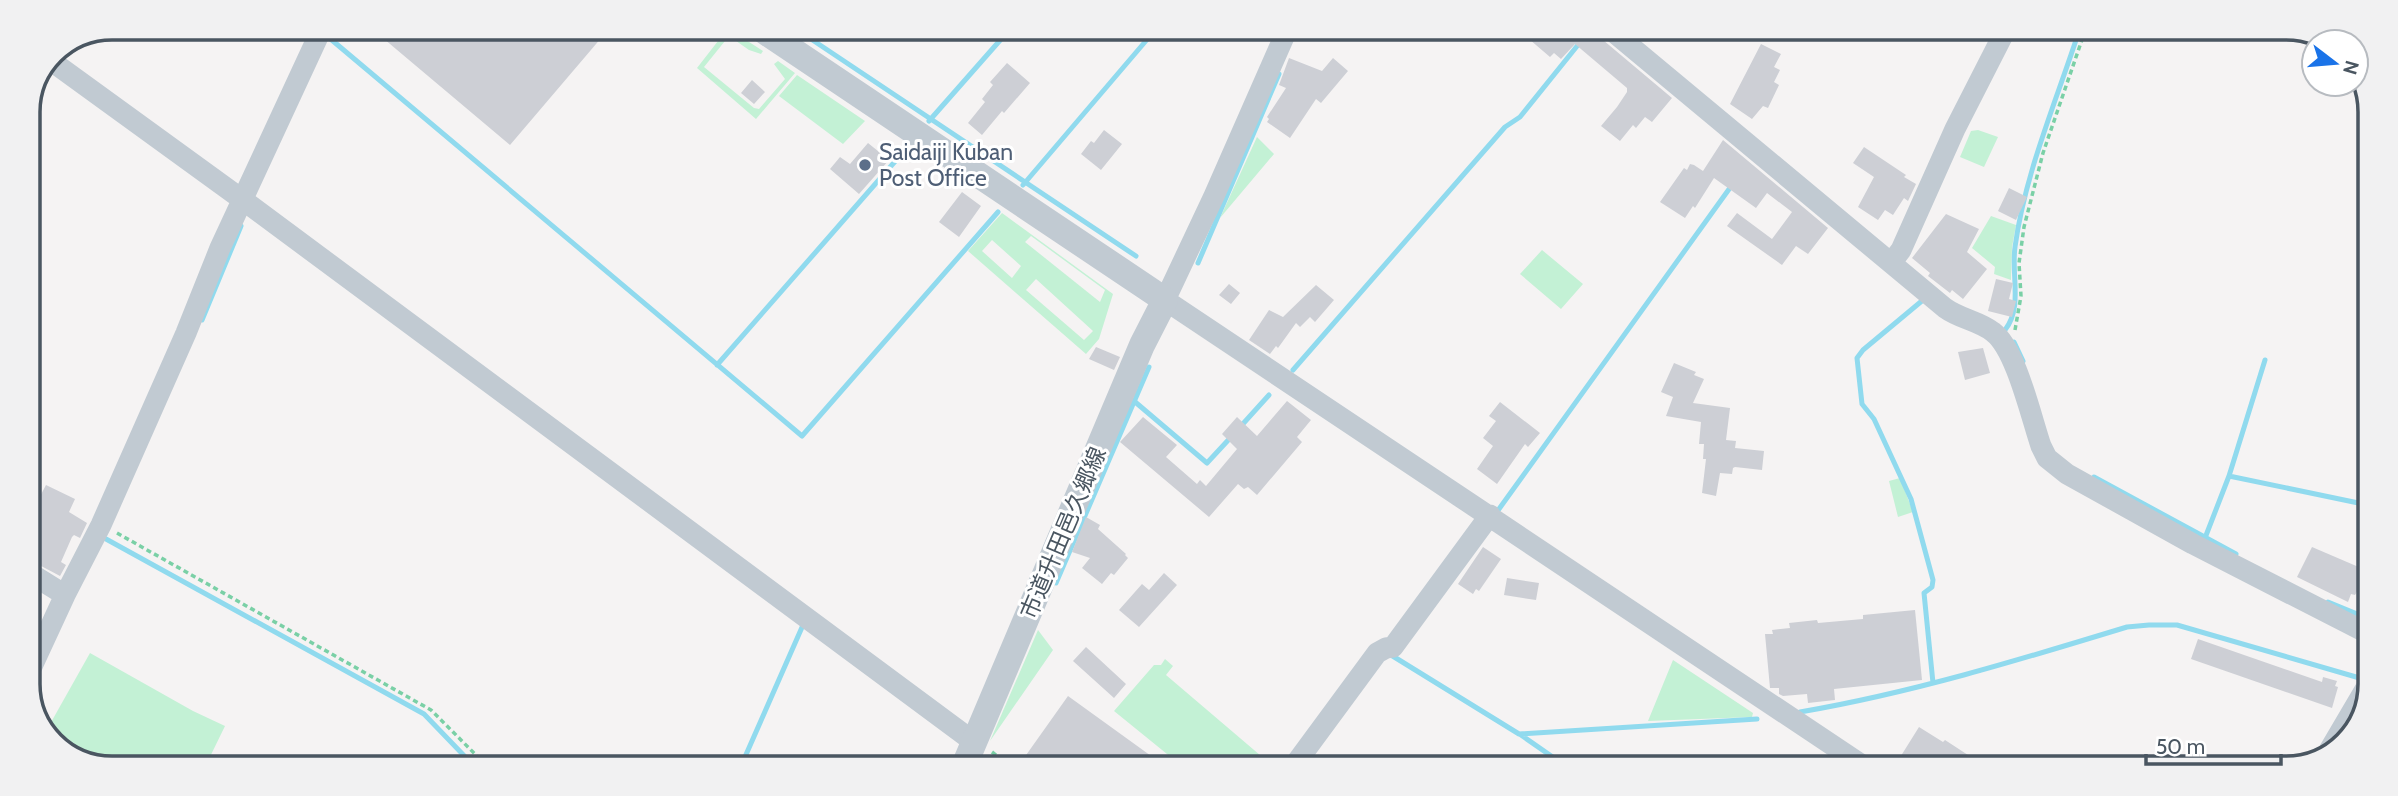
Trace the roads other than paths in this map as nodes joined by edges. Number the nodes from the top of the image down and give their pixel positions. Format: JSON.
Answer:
{"nodes":[{"id":1,"x":317,"y":40,"type":"edge"},
{"id":2,"x":777,"y":40,"type":"edge"},
{"id":3,"x":1283,"y":40,"type":"edge"},
{"id":4,"x":1623,"y":40,"type":"edge"},
{"id":5,"x":2000,"y":40,"type":"edge"},
{"id":6,"x":57,"y":66,"type":"edge"},
{"id":7,"x":244,"y":206,"type":"junction"},
{"id":8,"x":1895,"y":258,"type":"junction"},
{"id":9,"x":1165,"y":300,"type":"junction"},
{"id":10,"x":1490,"y":515,"type":"junction"},
{"id":11,"x":40,"y":577,"type":"edge"},
{"id":12,"x":68,"y":590,"type":"junction"},
{"id":13,"x":2358,"y":628,"type":"edge"},
{"id":14,"x":40,"y":650,"type":"edge"},
{"id":15,"x":2352,"y":711,"type":"edge"},
{"id":16,"x":2342,"y":729,"type":"edge"},
{"id":17,"x":973,"y":751,"type":"edge"},
{"id":18,"x":1301,"y":756,"type":"edge"},
{"id":19,"x":1849,"y":756,"type":"edge"}],
"edges":[{"from":1,"to":7,"type":"street"},
{"from":2,"to":9,"type":"street"},
{"from":3,"to":9,"type":"street"},
{"from":4,"to":8,"type":"street"},
{"from":5,"to":8,"type":"street"},
{"from":6,"to":7,"type":"street"},
{"from":7,"to":12,"type":"street"},
{"from":7,"to":17,"type":"street"},
{"from":8,"to":13,"type":"street"},
{"from":9,"to":10,"type":"street"},
{"from":9,"to":17,"type":"street","name":"市道升田邑久郷線"},
{"from":10,"to":18,"type":"street"},
{"from":10,"to":19,"type":"street"},
{"from":11,"to":12,"type":"street"},
{"from":12,"to":14,"type":"street"},
{"from":15,"to":16,"type":"street"}]}
